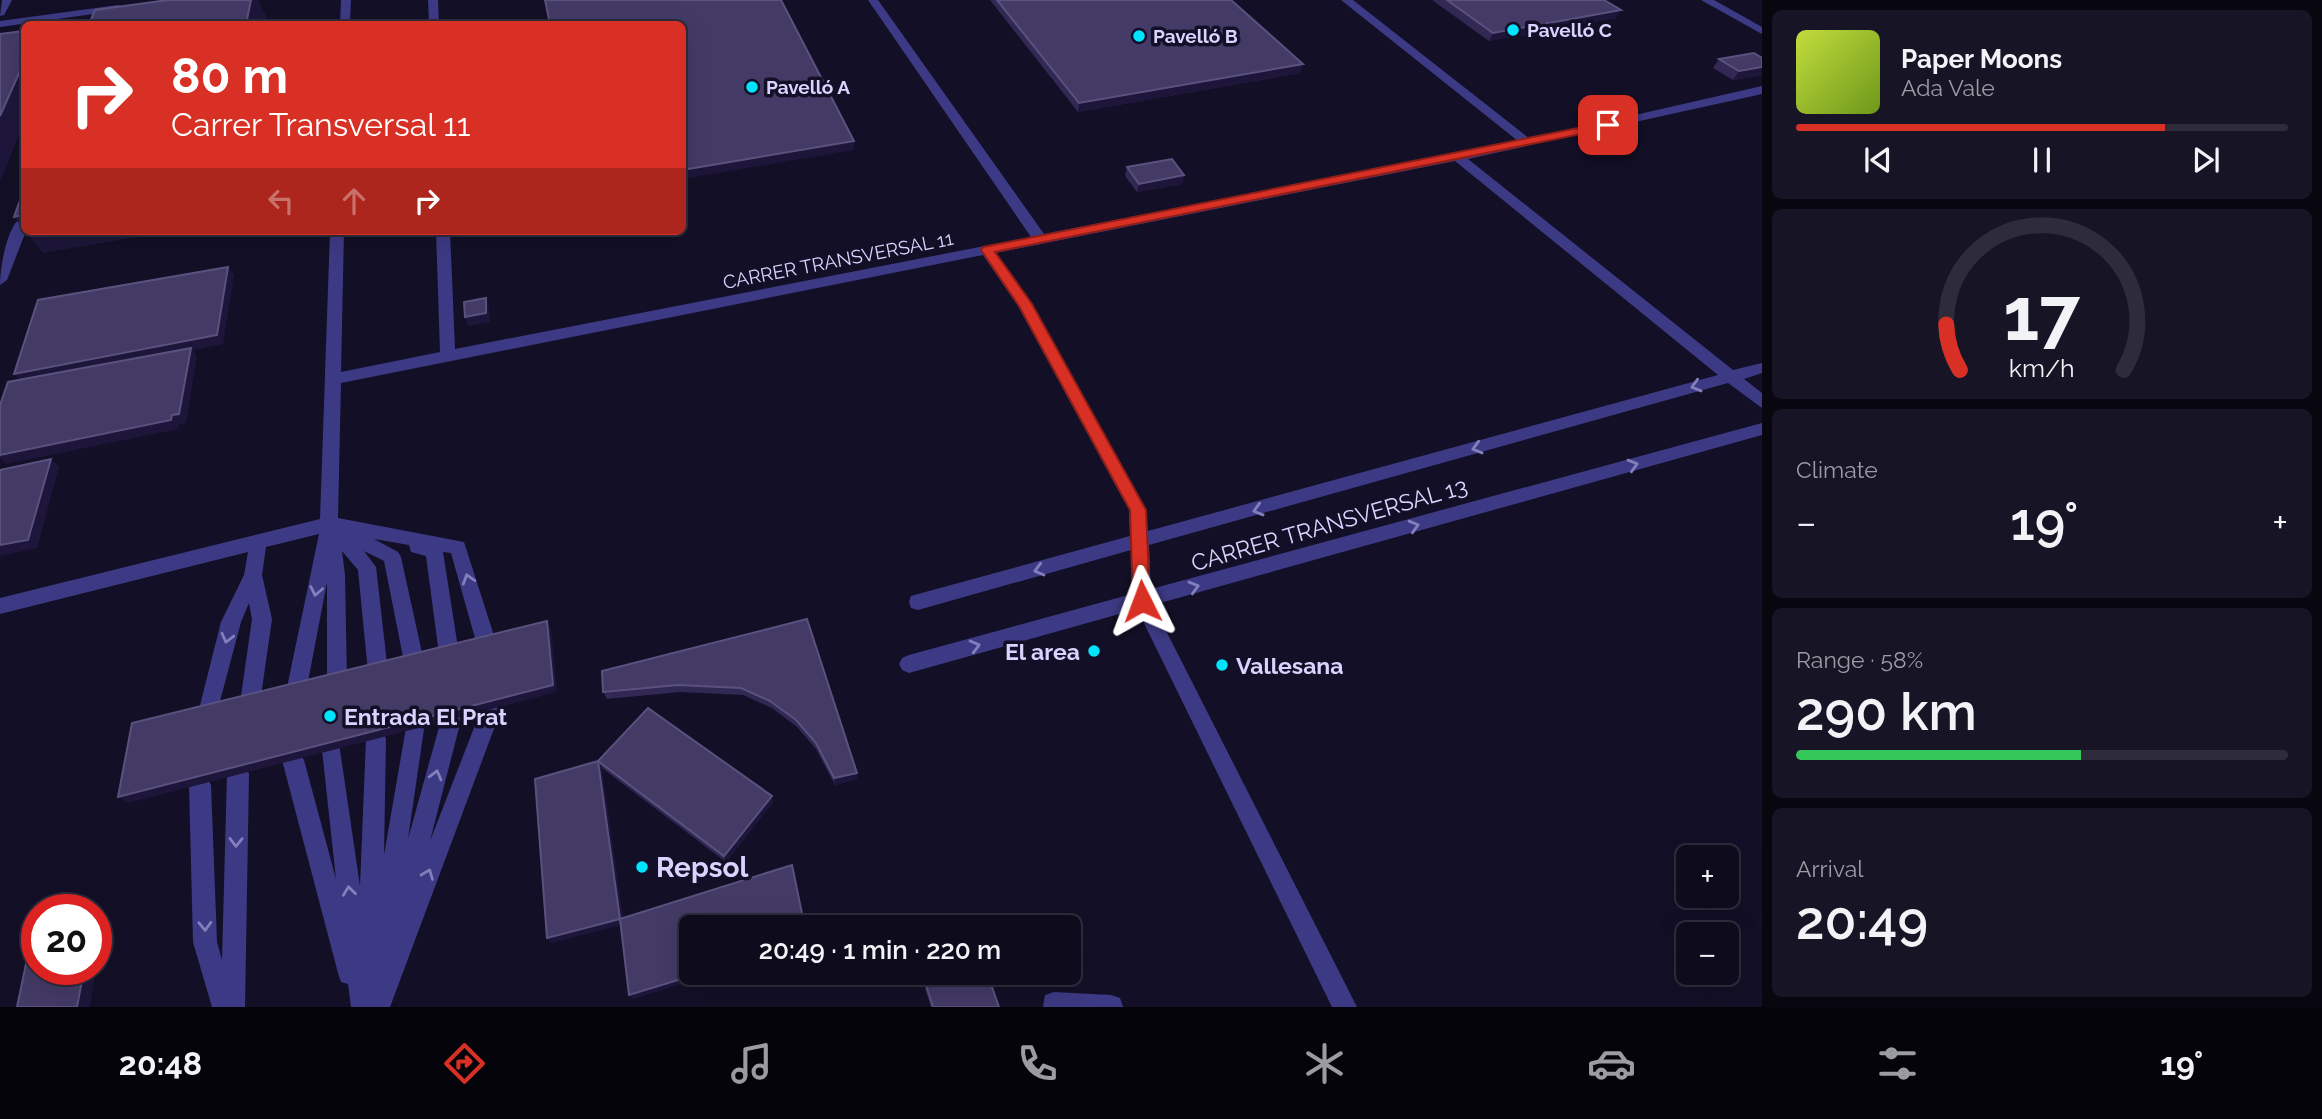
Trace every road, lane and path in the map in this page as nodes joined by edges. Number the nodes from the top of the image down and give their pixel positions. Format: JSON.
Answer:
{"nodes":[{"id":1,"x":7,"y":0,"type":"edge"},
{"id":2,"x":80,"y":0,"type":"edge"},
{"id":3,"x":346,"y":0,"type":"edge"},
{"id":4,"x":433,"y":0,"type":"edge"},
{"id":5,"x":873,"y":0,"type":"edge"},
{"id":6,"x":1346,"y":0,"type":"edge"},
{"id":7,"x":1706,"y":0,"type":"edge"},
{"id":8,"x":133,"y":6,"type":"edge"},
{"id":9,"x":110,"y":9,"type":"junction"},
{"id":10,"x":0,"y":13,"type":"edge"},
{"id":11,"x":72,"y":14,"type":"junction"},
{"id":12,"x":21,"y":21,"type":"edge"},
{"id":13,"x":22,"y":21,"type":"edge"},
{"id":14,"x":105,"y":21,"type":"edge"},
{"id":15,"x":345,"y":21,"type":"edge"},
{"id":16,"x":434,"y":21,"type":"edge"},
{"id":17,"x":0,"y":24,"type":"edge"},
{"id":18,"x":1762,"y":31,"type":"edge"},
{"id":19,"x":1762,"y":90,"type":"edge"},
{"id":20,"x":1528,"y":143,"type":"junction"},
{"id":21,"x":1458,"y":157,"type":"junction"},
{"id":22,"x":21,"y":228,"type":"edge"},
{"id":23,"x":337,"y":235,"type":"edge"},
{"id":24,"x":443,"y":235,"type":"edge"},
{"id":25,"x":1040,"y":239,"type":"junction"},
{"id":26,"x":987,"y":250,"type":"junction"},
{"id":27,"x":0,"y":281,"type":"edge"},
{"id":28,"x":448,"y":358,"type":"junction"},
{"id":29,"x":1762,"y":368,"type":"edge"},
{"id":30,"x":1732,"y":376,"type":"junction"},
{"id":31,"x":332,"y":379,"type":"junction"},
{"id":32,"x":1762,"y":402,"type":"edge"},
{"id":33,"x":1762,"y":429,"type":"edge"},
{"id":34,"x":329,"y":524,"type":"junction"},
{"id":35,"x":258,"y":543,"type":"junction"},
{"id":36,"x":1139,"y":543,"type":"junction"},
{"id":37,"x":253,"y":575,"type":"junction"},
{"id":38,"x":1142,"y":601,"type":"junction"},
{"id":39,"x":918,"y":603,"type":"dead end"},
{"id":40,"x":0,"y":606,"type":"edge"},
{"id":41,"x":487,"y":645,"type":"edge"},
{"id":42,"x":449,"y":654,"type":"edge"},
{"id":43,"x":414,"y":663,"type":"edge"},
{"id":44,"x":909,"y":664,"type":"dead end"},
{"id":45,"x":377,"y":672,"type":"edge"},
{"id":46,"x":337,"y":681,"type":"edge"},
{"id":47,"x":296,"y":692,"type":"edge"},
{"id":48,"x":250,"y":703,"type":"edge"},
{"id":49,"x":491,"y":709,"type":"edge"},
{"id":50,"x":208,"y":713,"type":"edge"},
{"id":51,"x":451,"y":720,"type":"edge"},
{"id":52,"x":414,"y":729,"type":"edge"},
{"id":53,"x":376,"y":739,"type":"edge"},
{"id":54,"x":332,"y":750,"type":"edge"},
{"id":55,"x":293,"y":760,"type":"edge"},
{"id":56,"x":238,"y":774,"type":"edge"},
{"id":57,"x":200,"y":785,"type":"edge"},
{"id":58,"x":1054,"y":1004,"type":"dead end"},
{"id":59,"x":224,"y":1007,"type":"edge"},
{"id":60,"x":233,"y":1007,"type":"edge"},
{"id":61,"x":369,"y":1007,"type":"edge"},
{"id":62,"x":1111,"y":1007,"type":"edge"},
{"id":63,"x":1345,"y":1007,"type":"edge"}],
"edges":[{"from":1,"to":10,"type":"lane"},
{"from":2,"to":11,"type":"lane"},
{"from":3,"to":15,"type":"lane"},
{"from":4,"to":16,"type":"lane"},
{"from":5,"to":25,"type":"lane"},
{"from":6,"to":20,"type":"lane"},
{"from":7,"to":18,"type":"lane"},
{"from":8,"to":9,"type":"lane"},
{"from":9,"to":11,"type":"lane"},
{"from":9,"to":14,"type":"lane"},
{"from":11,"to":13,"type":"lane"},
{"from":12,"to":17,"type":"lane"},
{"from":19,"to":20,"type":"lane","name":"CARRER TRANSVERSAL 11"},
{"from":20,"to":21,"type":"lane","name":"CARRER TRANSVERSAL 11"},
{"from":21,"to":25,"type":"lane","name":"CARRER TRANSVERSAL 11"},
{"from":21,"to":30,"type":"lane"},
{"from":22,"to":27,"type":"lane"},
{"from":23,"to":31,"type":"lane"},
{"from":24,"to":28,"type":"lane"},
{"from":25,"to":26,"type":"lane","name":"CARRER TRANSVERSAL 11"},
{"from":26,"to":28,"type":"lane","name":"CARRER TRANSVERSAL 11"},
{"from":26,"to":36,"type":"lane"},
{"from":28,"to":31,"type":"lane","name":"CARRER TRANSVERSAL 11"},
{"from":29,"to":30,"type":"lane","name":"CARRER TRANSVERSAL 13"},
{"from":30,"to":32,"type":"lane"},
{"from":30,"to":36,"type":"lane","name":"CARRER TRANSVERSAL 13","one_way":true},
{"from":31,"to":34,"type":"lane"},
{"from":38,"to":33,"type":"lane","name":"CARRER TRANSVERSAL 13","one_way":true},
{"from":34,"to":35,"type":"lane"},
{"from":41,"to":34,"type":"lane","one_way":true},
{"from":34,"to":42,"type":"lane"},
{"from":34,"to":43,"type":"lane"},
{"from":34,"to":45,"type":"lane"},
{"from":34,"to":46,"type":"lane"},
{"from":34,"to":47,"type":"lane","one_way":true},
{"from":35,"to":37,"type":"lane"},
{"from":35,"to":40,"type":"lane"},
{"from":36,"to":38,"type":"lane"},
{"from":36,"to":39,"type":"lane","name":"CARRER TRANSVERSAL 13","one_way":true},
{"from":37,"to":48,"type":"lane"},
{"from":37,"to":50,"type":"lane","one_way":true},
{"from":44,"to":38,"type":"lane","name":"CARRER TRANSVERSAL 13","one_way":true},
{"from":38,"to":63,"type":"lane"},
{"from":61,"to":49,"type":"lane","one_way":true},
{"from":61,"to":51,"type":"lane","one_way":true},
{"from":52,"to":61,"type":"lane"},
{"from":53,"to":61,"type":"lane"},
{"from":61,"to":54,"type":"lane","one_way":true},
{"from":55,"to":61,"type":"lane"},
{"from":56,"to":60,"type":"lane","one_way":true},
{"from":57,"to":59,"type":"lane","one_way":true},
{"from":58,"to":62,"type":"lane"}]}
